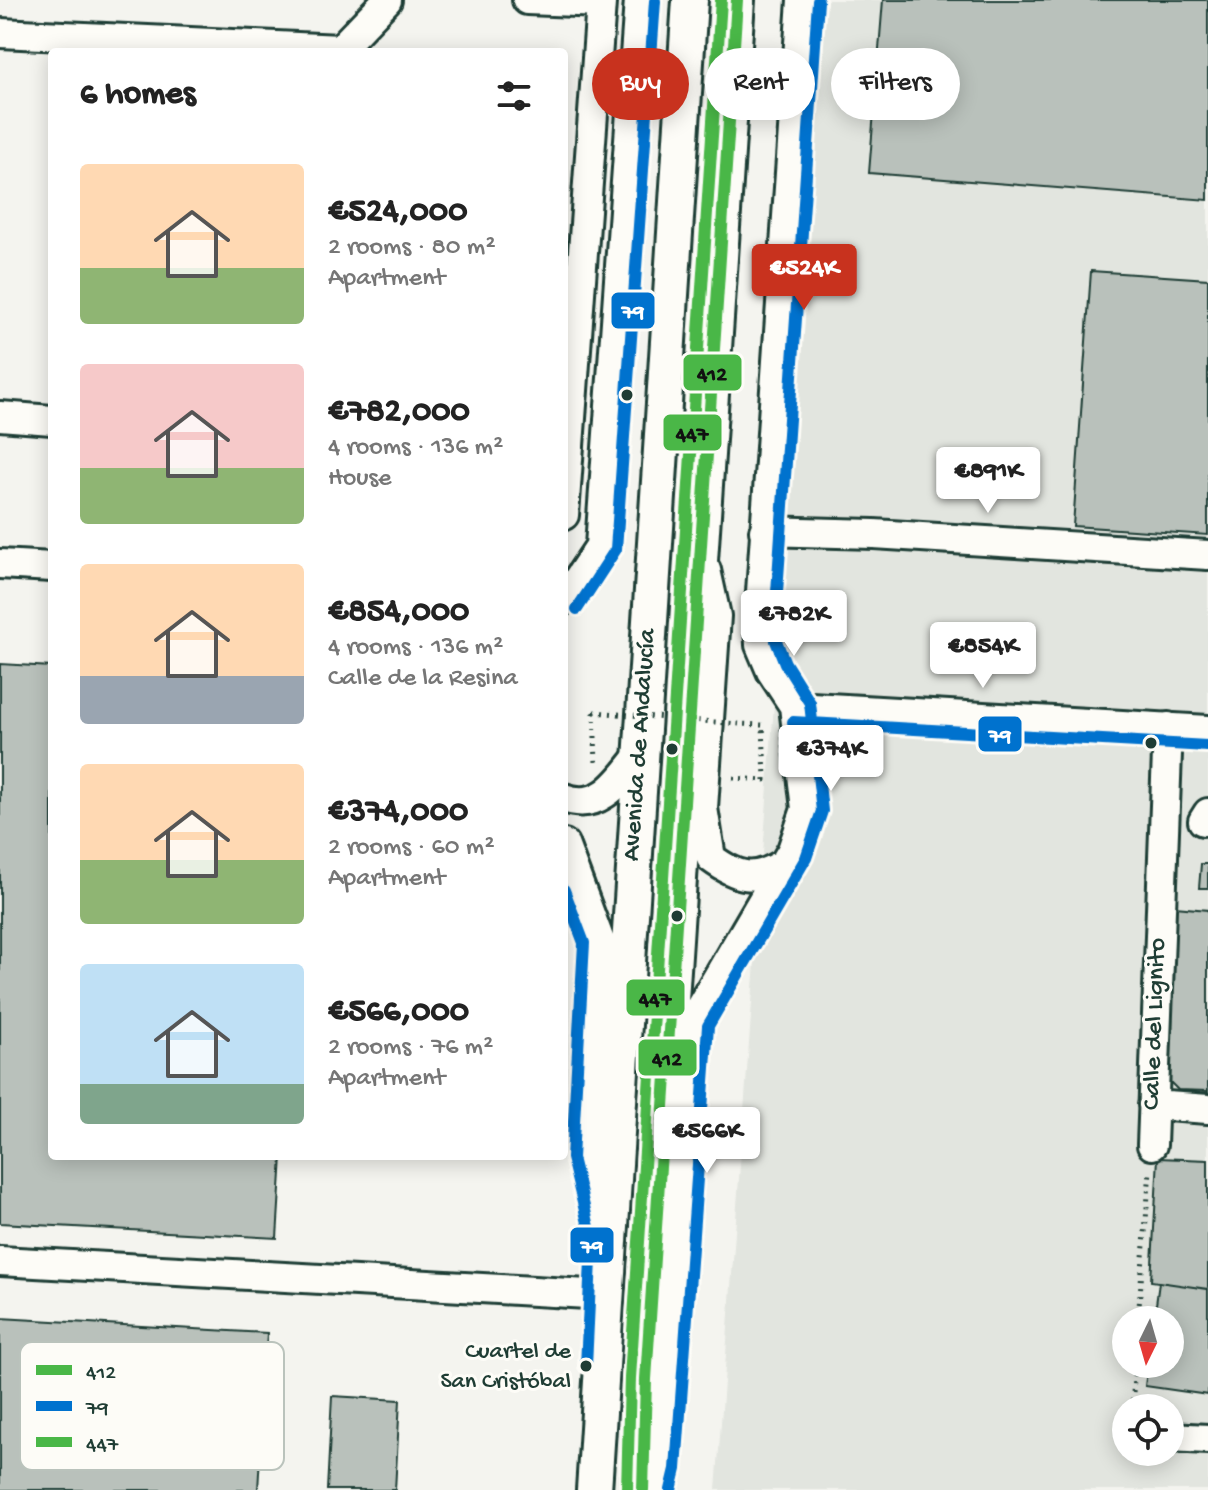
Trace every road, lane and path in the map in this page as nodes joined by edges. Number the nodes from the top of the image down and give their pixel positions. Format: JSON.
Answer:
{"nodes":[{"id":1,"x":387,"y":0,"type":"edge"},
{"id":2,"x":527,"y":0,"type":"edge"},
{"id":3,"x":639,"y":0,"type":"edge"},
{"id":4,"x":690,"y":0,"type":"edge"},
{"id":5,"x":737,"y":0,"type":"edge"},
{"id":6,"x":802,"y":0,"type":"edge"},
{"id":7,"x":601,"y":2,"type":"edge"},
{"id":8,"x":0,"y":33,"type":"edge"},
{"id":9,"x":319,"y":48,"type":"edge"},
{"id":10,"x":341,"y":48,"type":"edge"},
{"id":11,"x":0,"y":416,"type":"edge"},
{"id":12,"x":48,"y":420,"type":"edge"},
{"id":13,"x":568,"y":460,"type":"edge"},
{"id":14,"x":764,"y":531,"type":"junction"},
{"id":15,"x":1208,"y":555,"type":"edge"},
{"id":16,"x":703,"y":558,"type":"junction"},
{"id":17,"x":0,"y":564,"type":"edge"},
{"id":18,"x":48,"y":567,"type":"edge"},
{"id":19,"x":568,"y":594,"type":"edge"},
{"id":20,"x":794,"y":706,"type":"junction"},
{"id":21,"x":1168,"y":727,"type":"junction"},
{"id":22,"x":1208,"y":730,"type":"edge"},
{"id":23,"x":641,"y":754,"type":"junction"},
{"id":24,"x":597,"y":771,"type":"dead end"},
{"id":25,"x":729,"y":778,"type":"dead end"},
{"id":26,"x":568,"y":799,"type":"edge"},
{"id":27,"x":568,"y":855,"type":"edge"},
{"id":28,"x":783,"y":864,"type":"junction"},
{"id":29,"x":1153,"y":1105,"type":"junction"},
{"id":30,"x":1208,"y":1109,"type":"edge"},
{"id":31,"x":1152,"y":1145,"type":"joint"},
{"id":32,"x":608,"y":1237,"type":"junction"},
{"id":33,"x":0,"y":1261,"type":"edge"},
{"id":34,"x":606,"y":1295,"type":"junction"},
{"id":35,"x":1139,"y":1306,"type":"edge"},
{"id":36,"x":1184,"y":1438,"type":"edge"},
{"id":37,"x":1208,"y":1439,"type":"edge"},
{"id":38,"x":594,"y":1490,"type":"edge"},
{"id":39,"x":643,"y":1490,"type":"edge"},
{"id":40,"x":655,"y":1490,"type":"edge"}],
"edges":[{"from":1,"to":10,"type":"street"},
{"from":2,"to":7,"type":"street"},
{"from":3,"to":19,"type":"street"},
{"from":4,"to":23,"type":"main road","name":"Avenida de Andalucía"},
{"from":5,"to":16,"type":"main road","name":"Avenida de Andalucía"},
{"from":6,"to":14,"type":"street"},
{"from":7,"to":13,"type":"street"},
{"from":8,"to":9,"type":"street"},
{"from":11,"to":12,"type":"street"},
{"from":14,"to":15,"type":"street"},
{"from":14,"to":20,"type":"street"},
{"from":16,"to":28,"type":"street","name":"Avenida de Andalucía"},
{"from":16,"to":39,"type":"main road","name":"Avenida de Andalucía"},
{"from":17,"to":18,"type":"street"},
{"from":20,"to":21,"type":"street"},
{"from":20,"to":28,"type":"street"},
{"from":21,"to":22,"type":"street"},
{"from":21,"to":29,"type":"street","name":"Calle del Lignito"},
{"from":23,"to":26,"type":"street"},
{"from":23,"to":32,"type":"main road","name":"Avenida de Andalucía"},
{"from":24,"to":25,"type":"path","bridge":true},
{"from":27,"to":32,"type":"street"},
{"from":28,"to":40,"type":"street"},
{"from":29,"to":30,"type":"street"},
{"from":29,"to":31,"type":"street","name":"Calle del Lignito"},
{"from":31,"to":35,"type":"path","name":"Calle del Lignito"},
{"from":32,"to":34,"type":"main road","name":"Avenida de Andalucía"},
{"from":33,"to":34,"type":"street"},
{"from":34,"to":38,"type":"main road","name":"Avenida de Andalucía"},
{"from":36,"to":37,"type":"street"}]}
